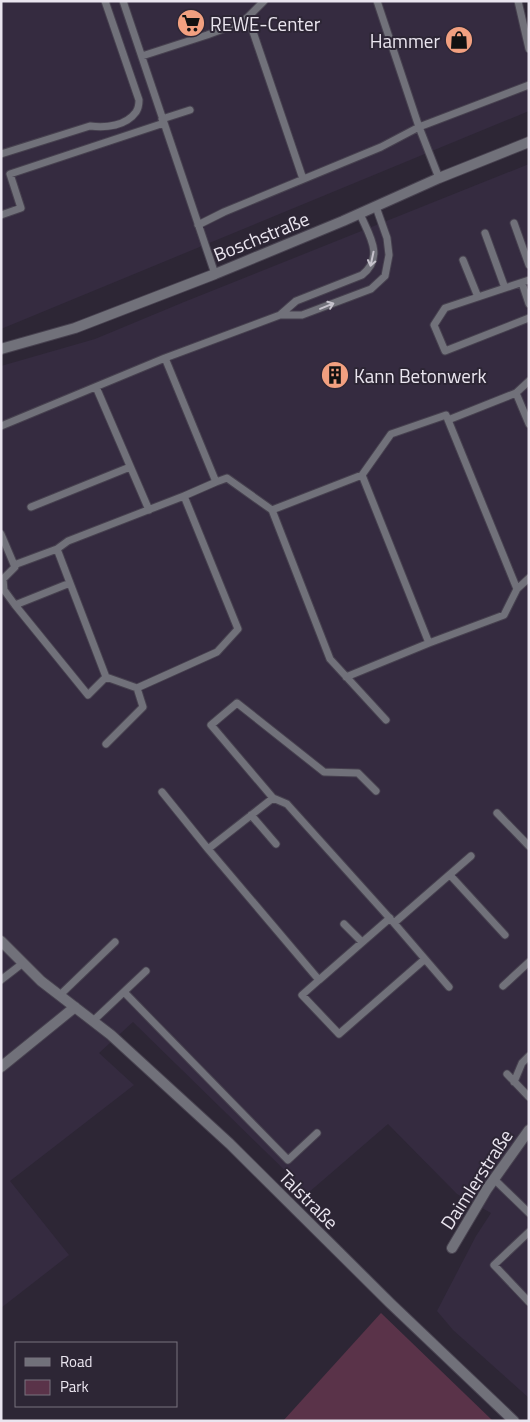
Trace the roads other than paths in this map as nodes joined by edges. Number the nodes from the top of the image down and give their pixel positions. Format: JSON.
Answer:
{"nodes":[{"id":1,"x":105,"y":1,"type":"edge"},
{"id":2,"x":123,"y":1,"type":"edge"},
{"id":3,"x":264,"y":1,"type":"edge"},
{"id":4,"x":377,"y":1,"type":"edge"},
{"id":5,"x":518,"y":1,"type":"edge"},
{"id":6,"x":248,"y":17,"type":"junction"},
{"id":7,"x":529,"y":49,"type":"edge"},
{"id":8,"x":142,"y":56,"type":"junction"},
{"id":9,"x":528,"y":85,"type":"edge"},
{"id":10,"x":190,"y":110,"type":"dead end"},
{"id":11,"x":163,"y":121,"type":"junction"},
{"id":12,"x":419,"y":127,"type":"junction"},
{"id":13,"x":529,"y":142,"type":"edge"},
{"id":14,"x":1,"y":154,"type":"edge"},
{"id":15,"x":439,"y":178,"type":"junction"},
{"id":16,"x":304,"y":180,"type":"junction"},
{"id":17,"x":376,"y":206,"type":"junction"},
{"id":18,"x":360,"y":214,"type":"junction"},
{"id":19,"x":1,"y":215,"type":"edge"},
{"id":20,"x":514,"y":223,"type":"dead end"},
{"id":21,"x":198,"y":225,"type":"junction"},
{"id":22,"x":485,"y":233,"type":"dead end"},
{"id":23,"x":463,"y":260,"type":"dead end"},
{"id":24,"x":529,"y":265,"type":"edge"},
{"id":25,"x":215,"y":274,"type":"junction"},
{"id":26,"x":525,"y":282,"type":"edge"},
{"id":27,"x":505,"y":288,"type":"junction"},
{"id":28,"x":478,"y":297,"type":"junction"},
{"id":29,"x":529,"y":304,"type":"edge"},
{"id":30,"x":280,"y":315,"type":"junction"},
{"id":31,"x":529,"y":318,"type":"edge"},
{"id":32,"x":1,"y":349,"type":"edge"},
{"id":33,"x":165,"y":358,"type":"junction"},
{"id":34,"x":529,"y":381,"type":"edge"},
{"id":35,"x":96,"y":387,"type":"junction"},
{"id":36,"x":516,"y":393,"type":"junction"},
{"id":37,"x":448,"y":420,"type":"junction"},
{"id":38,"x":529,"y":424,"type":"edge"},
{"id":39,"x":1,"y":426,"type":"edge"},
{"id":40,"x":130,"y":467,"type":"junction"},
{"id":41,"x":362,"y":475,"type":"junction"},
{"id":42,"x":216,"y":482,"type":"junction"},
{"id":43,"x":184,"y":496,"type":"junction"},
{"id":44,"x":30,"y":507,"type":"dead end"},
{"id":45,"x":149,"y":510,"type":"junction"},
{"id":46,"x":272,"y":510,"type":"junction"},
{"id":47,"x":1,"y":534,"type":"edge"},
{"id":48,"x":57,"y":550,"type":"junction"},
{"id":49,"x":14,"y":565,"type":"junction"},
{"id":50,"x":529,"y":578,"type":"edge"},
{"id":51,"x":70,"y":583,"type":"junction"},
{"id":52,"x":517,"y":589,"type":"junction"},
{"id":53,"x":15,"y":605,"type":"junction"},
{"id":54,"x":429,"y":644,"type":"junction"},
{"id":55,"x":106,"y":677,"type":"junction"},
{"id":56,"x":346,"y":677,"type":"junction"},
{"id":57,"x":138,"y":688,"type":"junction"},
{"id":58,"x":386,"y":720,"type":"dead end"},
{"id":59,"x":106,"y":744,"type":"dead end"},
{"id":60,"x":162,"y":792,"type":"dead end"},
{"id":61,"x":376,"y":792,"type":"dead end"},
{"id":62,"x":273,"y":798,"type":"junction"},
{"id":63,"x":498,"y":813,"type":"dead end"},
{"id":64,"x":250,"y":815,"type":"junction"},
{"id":65,"x":276,"y":844,"type":"dead end"},
{"id":66,"x":529,"y":846,"type":"edge"},
{"id":67,"x":208,"y":848,"type":"junction"},
{"id":68,"x":471,"y":856,"type":"dead end"},
{"id":69,"x":450,"y":875,"type":"junction"},
{"id":70,"x":392,"y":921,"type":"junction"},
{"id":71,"x":344,"y":924,"type":"dead end"},
{"id":72,"x":505,"y":935,"type":"dead end"},
{"id":73,"x":1,"y":940,"type":"edge"},
{"id":74,"x":115,"y":942,"type":"dead end"},
{"id":75,"x":362,"y":942,"type":"junction"},
{"id":76,"x":425,"y":959,"type":"junction"},
{"id":77,"x":529,"y":962,"type":"edge"},
{"id":78,"x":23,"y":963,"type":"junction"},
{"id":79,"x":146,"y":971,"type":"dead end"},
{"id":80,"x":1,"y":980,"type":"edge"},
{"id":81,"x":319,"y":980,"type":"junction"},
{"id":82,"x":503,"y":986,"type":"dead end"},
{"id":83,"x":449,"y":987,"type":"dead end"},
{"id":84,"x":124,"y":992,"type":"junction"},
{"id":85,"x":60,"y":995,"type":"junction"},
{"id":86,"x":75,"y":1007,"type":"junction"},
{"id":87,"x":94,"y":1021,"type":"junction"},
{"id":88,"x":529,"y":1056,"type":"edge"},
{"id":89,"x":1,"y":1067,"type":"edge"},
{"id":90,"x":507,"y":1074,"type":"dead end"},
{"id":91,"x":514,"y":1082,"type":"junction"},
{"id":92,"x":529,"y":1096,"type":"edge"},
{"id":93,"x":529,"y":1130,"type":"edge"},
{"id":94,"x":317,"y":1132,"type":"dead end"},
{"id":95,"x":494,"y":1178,"type":"junction"},
{"id":96,"x":529,"y":1213,"type":"edge"},
{"id":97,"x":529,"y":1232,"type":"edge"},
{"id":98,"x":452,"y":1248,"type":"dead end"},
{"id":99,"x":529,"y":1302,"type":"edge"},
{"id":100,"x":514,"y":1421,"type":"edge"}],
"edges":[{"from":1,"to":14,"type":"lane"},
{"from":2,"to":8,"type":"lane"},
{"from":3,"to":6,"type":"lane"},
{"from":4,"to":12,"type":"lane"},
{"from":5,"to":7,"type":"lane"},
{"from":6,"to":8,"type":"lane"},
{"from":6,"to":16,"type":"lane"},
{"from":8,"to":11,"type":"lane"},
{"from":9,"to":12,"type":"lane"},
{"from":10,"to":11,"type":"lane"},
{"from":11,"to":19,"type":"lane"},
{"from":11,"to":21,"type":"lane"},
{"from":12,"to":15,"type":"lane"},
{"from":12,"to":16,"type":"lane"},
{"from":13,"to":15,"type":"street","name":"Boschstraße"},
{"from":15,"to":17,"type":"street","name":"Boschstraße"},
{"from":16,"to":21,"type":"lane"},
{"from":17,"to":18,"type":"street","name":"Boschstraße"},
{"from":30,"to":17,"type":"lane","one_way":true},
{"from":18,"to":25,"type":"street","name":"Boschstraße"},
{"from":18,"to":30,"type":"lane","one_way":true},
{"from":20,"to":24,"type":"lane"},
{"from":21,"to":25,"type":"lane"},
{"from":22,"to":27,"type":"lane"},
{"from":23,"to":28,"type":"lane"},
{"from":25,"to":32,"type":"street","name":"Boschstraße"},
{"from":26,"to":27,"type":"lane"},
{"from":26,"to":29,"type":"lane"},
{"from":27,"to":28,"type":"lane"},
{"from":28,"to":31,"type":"lane"},
{"from":30,"to":33,"type":"lane"},
{"from":33,"to":35,"type":"lane"},
{"from":33,"to":42,"type":"lane"},
{"from":34,"to":36,"type":"lane"},
{"from":35,"to":39,"type":"lane"},
{"from":35,"to":40,"type":"lane"},
{"from":36,"to":37,"type":"lane"},
{"from":36,"to":38,"type":"lane"},
{"from":37,"to":41,"type":"lane"},
{"from":37,"to":52,"type":"lane"},
{"from":40,"to":44,"type":"lane"},
{"from":40,"to":45,"type":"lane"},
{"from":41,"to":46,"type":"lane"},
{"from":41,"to":54,"type":"lane"},
{"from":42,"to":43,"type":"lane"},
{"from":42,"to":46,"type":"lane"},
{"from":43,"to":45,"type":"lane"},
{"from":43,"to":57,"type":"lane"},
{"from":45,"to":48,"type":"lane"},
{"from":46,"to":56,"type":"lane"},
{"from":47,"to":49,"type":"lane"},
{"from":48,"to":49,"type":"lane"},
{"from":48,"to":51,"type":"lane"},
{"from":49,"to":53,"type":"lane"},
{"from":50,"to":52,"type":"lane"},
{"from":51,"to":53,"type":"lane"},
{"from":51,"to":55,"type":"lane"},
{"from":52,"to":54,"type":"lane"},
{"from":53,"to":55,"type":"lane"},
{"from":54,"to":56,"type":"lane"},
{"from":55,"to":57,"type":"lane"},
{"from":56,"to":58,"type":"lane"},
{"from":57,"to":59,"type":"lane"},
{"from":60,"to":67,"type":"lane"},
{"from":61,"to":62,"type":"lane"},
{"from":62,"to":64,"type":"lane"},
{"from":62,"to":70,"type":"lane"},
{"from":63,"to":66,"type":"lane"},
{"from":64,"to":65,"type":"lane"},
{"from":64,"to":67,"type":"lane"},
{"from":67,"to":81,"type":"lane"},
{"from":68,"to":69,"type":"lane"},
{"from":69,"to":70,"type":"lane"},
{"from":69,"to":72,"type":"lane"},
{"from":70,"to":75,"type":"lane"},
{"from":70,"to":76,"type":"lane"},
{"from":71,"to":75,"type":"lane"},
{"from":73,"to":78,"type":"street","name":"Talstraße"},
{"from":74,"to":85,"type":"lane"},
{"from":75,"to":81,"type":"lane"},
{"from":76,"to":81,"type":"lane"},
{"from":76,"to":83,"type":"lane"},
{"from":77,"to":82,"type":"lane"},
{"from":78,"to":80,"type":"lane"},
{"from":78,"to":85,"type":"street","name":"Talstraße"},
{"from":79,"to":84,"type":"lane"},
{"from":84,"to":87,"type":"lane"},
{"from":84,"to":94,"type":"lane"},
{"from":85,"to":86,"type":"street","name":"Talstraße"},
{"from":86,"to":87,"type":"street","name":"Talstraße"},
{"from":86,"to":89,"type":"street"},
{"from":87,"to":100,"type":"street","name":"Talstraße"},
{"from":88,"to":91,"type":"lane"},
{"from":90,"to":91,"type":"lane"},
{"from":91,"to":92,"type":"lane"},
{"from":93,"to":95,"type":"street","name":"Daimlerstraße"},
{"from":95,"to":96,"type":"lane"},
{"from":95,"to":98,"type":"street","name":"Daimlerstraße"},
{"from":97,"to":99,"type":"lane"}]}
